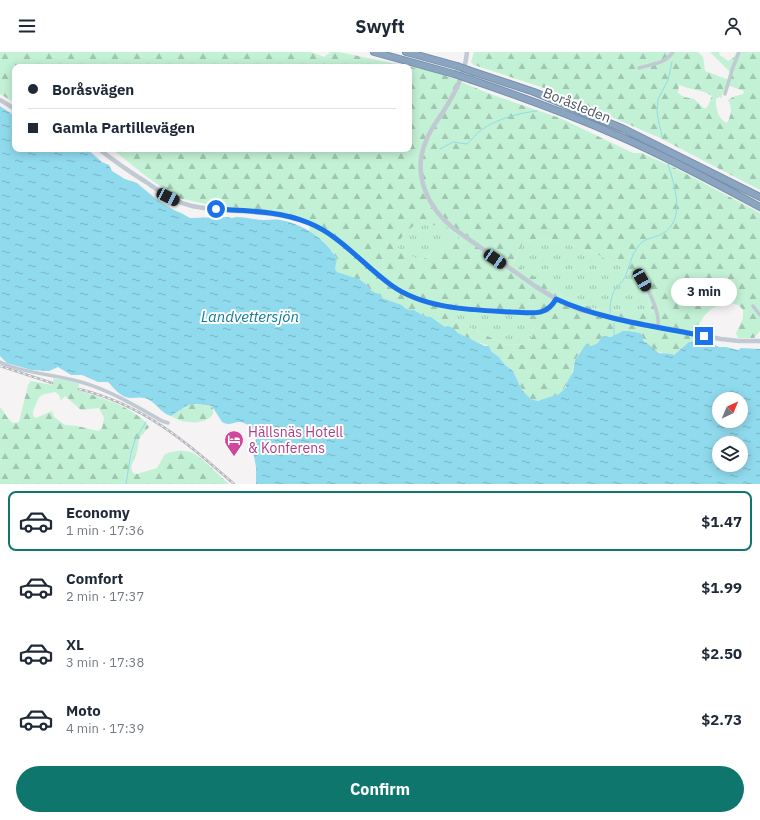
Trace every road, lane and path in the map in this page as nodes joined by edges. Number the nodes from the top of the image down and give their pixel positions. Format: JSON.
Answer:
{"nodes":[{"id":1,"x":374,"y":52,"type":"edge"},
{"id":2,"x":406,"y":52,"type":"edge"},
{"id":3,"x":466,"y":52,"type":"edge"},
{"id":4,"x":673,"y":52,"type":"edge"},
{"id":5,"x":739,"y":52,"type":"edge"},
{"id":6,"x":640,"y":68,"type":"dead end"},
{"id":7,"x":726,"y":94,"type":"dead end"},
{"id":8,"x":0,"y":100,"type":"edge"},
{"id":9,"x":12,"y":107,"type":"edge"},
{"id":10,"x":103,"y":152,"type":"edge"},
{"id":11,"x":760,"y":198,"type":"edge"},
{"id":12,"x":760,"y":207,"type":"edge"},
{"id":13,"x":642,"y":280,"type":"dead end"},
{"id":14,"x":556,"y":299,"type":"junction"},
{"id":15,"x":753,"y":306,"type":"dead end"},
{"id":16,"x":760,"y":315,"type":"edge"},
{"id":17,"x":658,"y":327,"type":"junction"},
{"id":18,"x":760,"y":342,"type":"edge"},
{"id":19,"x":0,"y":362,"type":"edge"},
{"id":20,"x":168,"y":423,"type":"dead end"}],
"edges":[{"from":1,"to":12,"type":"highway","name":"Boråsleden","bridge":true},
{"from":2,"to":11,"type":"highway","name":"Boråsleden","bridge":true},
{"from":3,"to":14,"type":"street"},
{"from":4,"to":6,"type":"street"},
{"from":5,"to":7,"type":"street"},
{"from":8,"to":9,"type":"street"},
{"from":10,"to":14,"type":"street"},
{"from":13,"to":17,"type":"street"},
{"from":14,"to":17,"type":"street"},
{"from":15,"to":16,"type":"street"},
{"from":17,"to":18,"type":"street"},
{"from":19,"to":20,"type":"street"}]}
